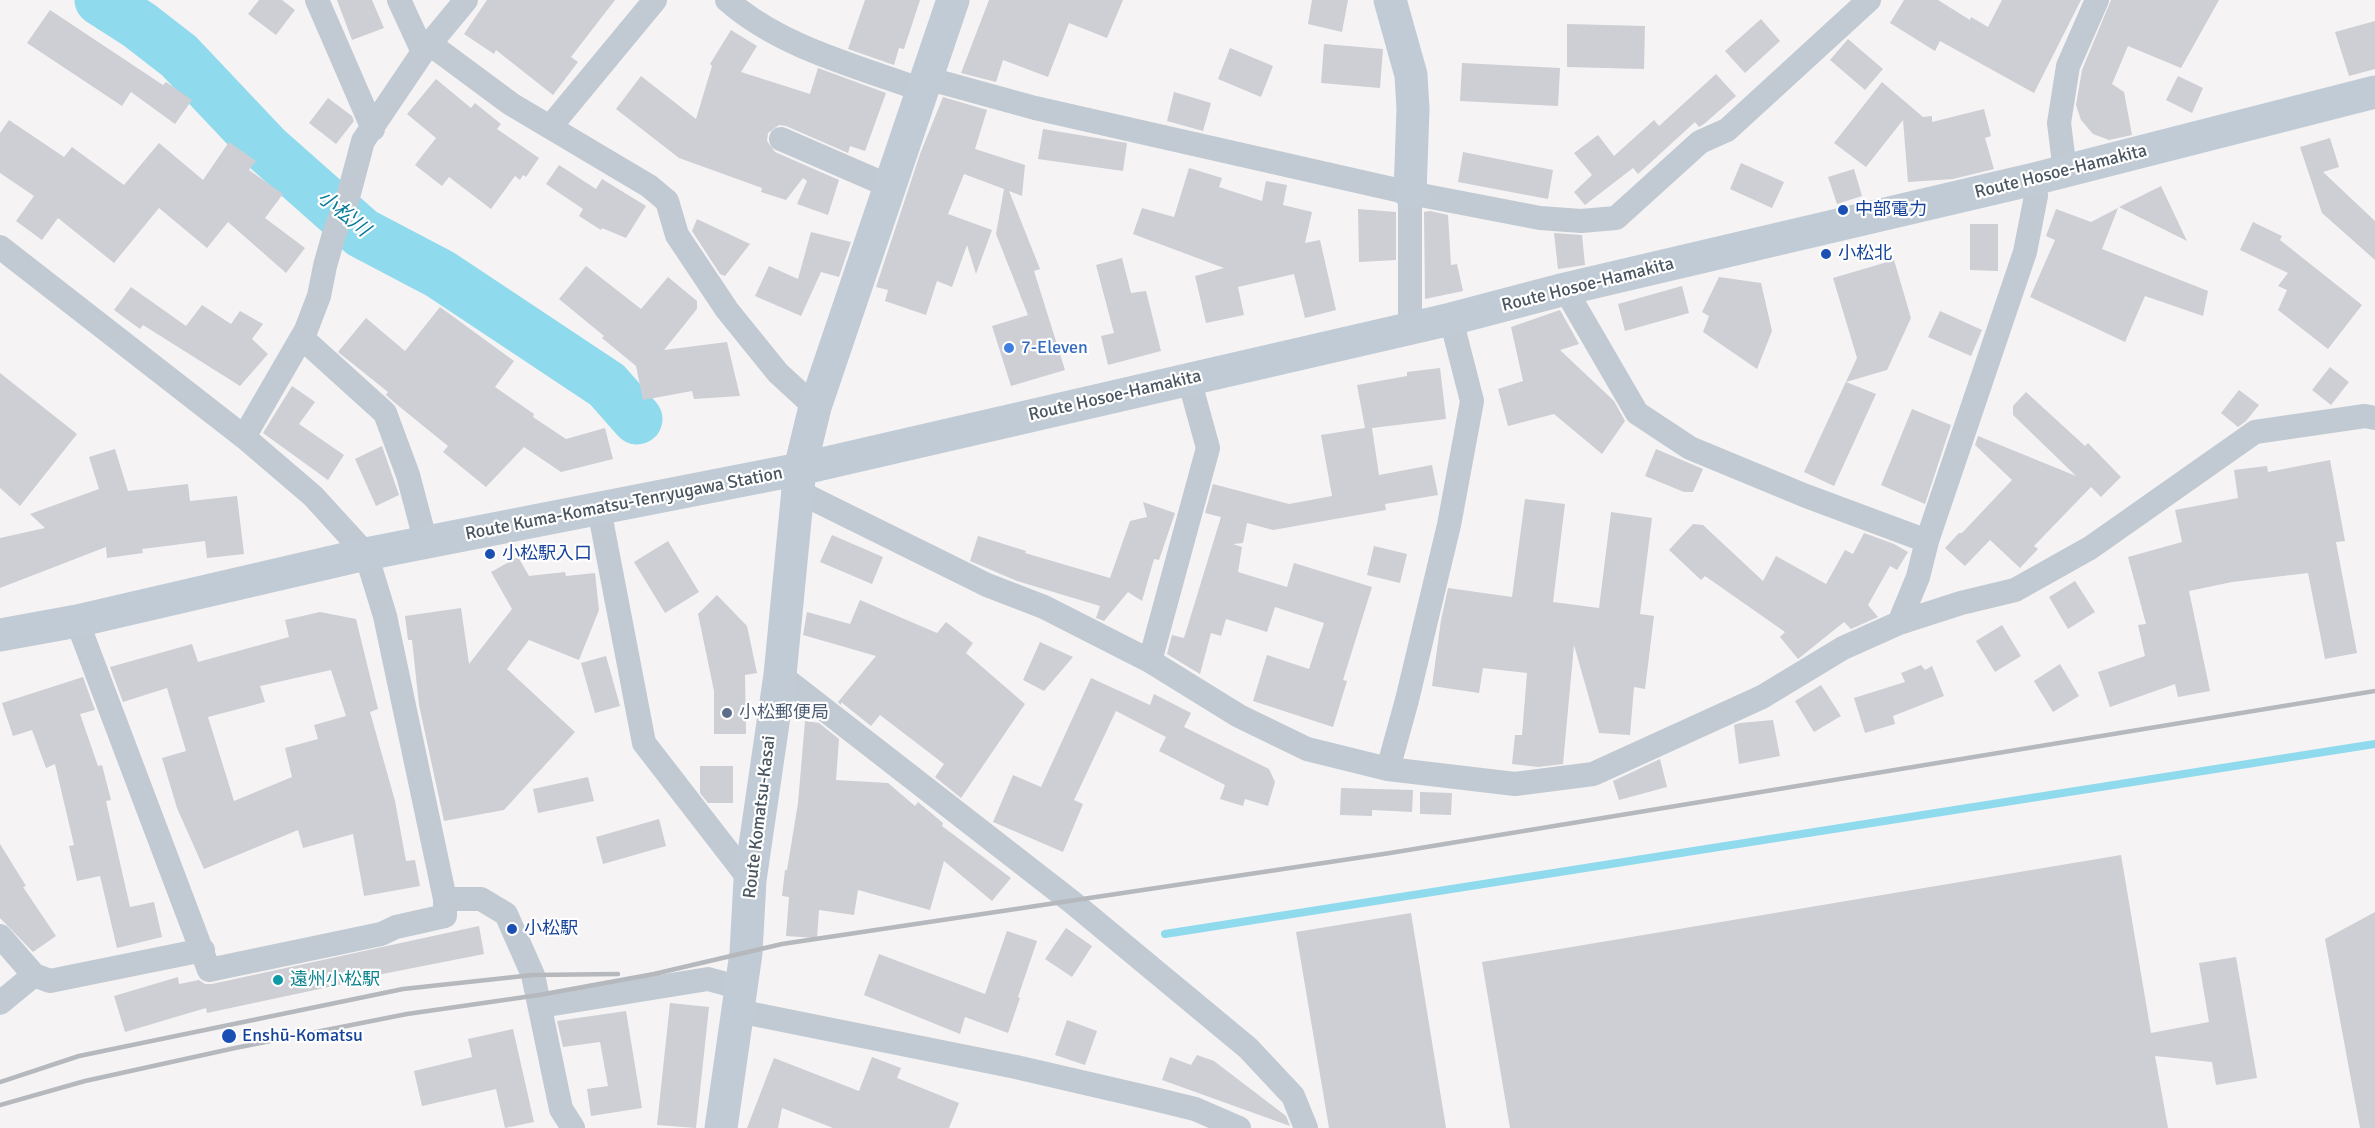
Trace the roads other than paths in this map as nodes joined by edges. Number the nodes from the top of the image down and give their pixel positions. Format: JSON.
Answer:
{"nodes":[{"id":1,"x":317,"y":0,"type":"edge"},
{"id":2,"x":399,"y":0,"type":"edge"},
{"id":3,"x":466,"y":0,"type":"edge"},
{"id":4,"x":655,"y":0,"type":"edge"},
{"id":5,"x":727,"y":0,"type":"edge"},
{"id":6,"x":953,"y":0,"type":"edge"},
{"id":7,"x":1390,"y":0,"type":"edge"},
{"id":8,"x":2097,"y":0,"type":"edge"},
{"id":9,"x":1856,"y":4,"type":"edge"},
{"id":10,"x":426,"y":48,"type":"junction"},
{"id":11,"x":924,"y":84,"type":"junction"},
{"id":12,"x":2375,"y":92,"type":"edge"},
{"id":13,"x":550,"y":127,"type":"junction"},
{"id":14,"x":373,"y":129,"type":"junction"},
{"id":15,"x":781,"y":139,"type":"dead end"},
{"id":16,"x":2065,"y":171,"type":"junction"},
{"id":17,"x":2034,"y":179,"type":"junction"},
{"id":18,"x":889,"y":186,"type":"junction"},
{"id":19,"x":1410,"y":193,"type":"junction"},
{"id":20,"x":0,"y":247,"type":"edge"},
{"id":21,"x":1565,"y":289,"type":"junction"},
{"id":22,"x":1451,"y":319,"type":"junction"},
{"id":23,"x":1410,"y":327,"type":"junction"},
{"id":24,"x":302,"y":338,"type":"junction"},
{"id":25,"x":1189,"y":379,"type":"junction"},
{"id":26,"x":815,"y":407,"type":"junction"},
{"id":27,"x":2375,"y":418,"type":"edge"},
{"id":28,"x":244,"y":437,"type":"junction"},
{"id":29,"x":799,"y":481,"type":"junction"},
{"id":30,"x":599,"y":509,"type":"junction"},
{"id":31,"x":1927,"y":541,"type":"junction"},
{"id":32,"x":426,"y":543,"type":"junction"},
{"id":33,"x":366,"y":554,"type":"junction"},
{"id":34,"x":77,"y":621,"type":"junction"},
{"id":35,"x":1899,"y":623,"type":"junction"},
{"id":36,"x":0,"y":635,"type":"edge"},
{"id":37,"x":1150,"y":661,"type":"junction"},
{"id":38,"x":780,"y":675,"type":"junction"},
{"id":39,"x":1388,"y":769,"type":"junction"},
{"id":40,"x":750,"y":880,"type":"junction"},
{"id":41,"x":445,"y":899,"type":"junction"},
{"id":42,"x":0,"y":936,"type":"edge"},
{"id":43,"x":203,"y":950,"type":"junction"},
{"id":44,"x":34,"y":975,"type":"junction"},
{"id":45,"x":740,"y":999,"type":"junction"},
{"id":46,"x":0,"y":1003,"type":"edge"},
{"id":47,"x":541,"y":1006,"type":"junction"},
{"id":48,"x":573,"y":1128,"type":"edge"},
{"id":49,"x":721,"y":1128,"type":"edge"},
{"id":50,"x":1239,"y":1128,"type":"edge"},
{"id":51,"x":1306,"y":1128,"type":"edge"}],
"edges":[{"from":1,"to":14,"type":"street"},
{"from":2,"to":10,"type":"street"},
{"from":3,"to":10,"type":"street"},
{"from":4,"to":13,"type":"street"},
{"from":5,"to":11,"type":"street"},
{"from":6,"to":11,"type":"main road","name":"Route Kuma-Komatsu-Tenryugawa Station"},
{"from":7,"to":19,"type":"main road"},
{"from":8,"to":16,"type":"street"},
{"from":9,"to":19,"type":"street"},
{"from":10,"to":13,"type":"street"},
{"from":10,"to":14,"type":"street"},
{"from":11,"to":18,"type":"main road","name":"Route Kuma-Komatsu-Tenryugawa Station"},
{"from":11,"to":19,"type":"street"},
{"from":12,"to":16,"type":"main road","name":"Route Hosoe-Hamakita"},
{"from":13,"to":26,"type":"street"},
{"from":14,"to":24,"type":"street"},
{"from":15,"to":18,"type":"street"},
{"from":16,"to":17,"type":"main road","name":"Route Hosoe-Hamakita"},
{"from":17,"to":21,"type":"main road","name":"Route Hosoe-Hamakita"},
{"from":17,"to":31,"type":"street"},
{"from":18,"to":26,"type":"main road","name":"Route Kuma-Komatsu-Tenryugawa Station"},
{"from":19,"to":23,"type":"street"},
{"from":20,"to":28,"type":"street"},
{"from":21,"to":22,"type":"main road","name":"Route Hosoe-Hamakita"},
{"from":21,"to":31,"type":"street"},
{"from":22,"to":23,"type":"main road","name":"Route Hosoe-Hamakita"},
{"from":22,"to":39,"type":"street"},
{"from":23,"to":25,"type":"main road","name":"Route Hosoe-Hamakita"},
{"from":24,"to":28,"type":"street"},
{"from":24,"to":32,"type":"street"},
{"from":25,"to":29,"type":"main road","name":"Route Hosoe-Hamakita"},
{"from":25,"to":37,"type":"street"},
{"from":26,"to":29,"type":"main road","name":"Route Kuma-Komatsu-Tenryugawa Station"},
{"from":27,"to":35,"type":"street"},
{"from":28,"to":33,"type":"street"},
{"from":29,"to":30,"type":"main road","name":"Route Kuma-Komatsu-Tenryugawa Station"},
{"from":29,"to":37,"type":"street"},
{"from":29,"to":38,"type":"main road","name":"Route Komatsu-Kasai"},
{"from":30,"to":32,"type":"main road","name":"Route Kuma-Komatsu-Tenryugawa Station"},
{"from":30,"to":40,"type":"street"},
{"from":31,"to":35,"type":"street"},
{"from":32,"to":33,"type":"main road","name":"Route Kuma-Komatsu-Tenryugawa Station"},
{"from":33,"to":34,"type":"main road","name":"Route Kuma-Komatsu-Tenryugawa Station"},
{"from":33,"to":41,"type":"street"},
{"from":34,"to":36,"type":"main road","name":"Route Kuma-Komatsu-Tenryugawa Station"},
{"from":34,"to":43,"type":"street"},
{"from":35,"to":39,"type":"street"},
{"from":37,"to":39,"type":"street"},
{"from":38,"to":40,"type":"main road","name":"Route Komatsu-Kasai"},
{"from":38,"to":51,"type":"street"},
{"from":40,"to":45,"type":"main road","name":"Route Komatsu-Kasai"},
{"from":41,"to":43,"type":"street"},
{"from":41,"to":47,"type":"street"},
{"from":42,"to":44,"type":"street"},
{"from":43,"to":44,"type":"street"},
{"from":44,"to":46,"type":"street"},
{"from":45,"to":47,"type":"street"},
{"from":45,"to":49,"type":"main road","name":"Route Komatsu-Kasai"},
{"from":45,"to":50,"type":"street"},
{"from":47,"to":48,"type":"street"}]}
